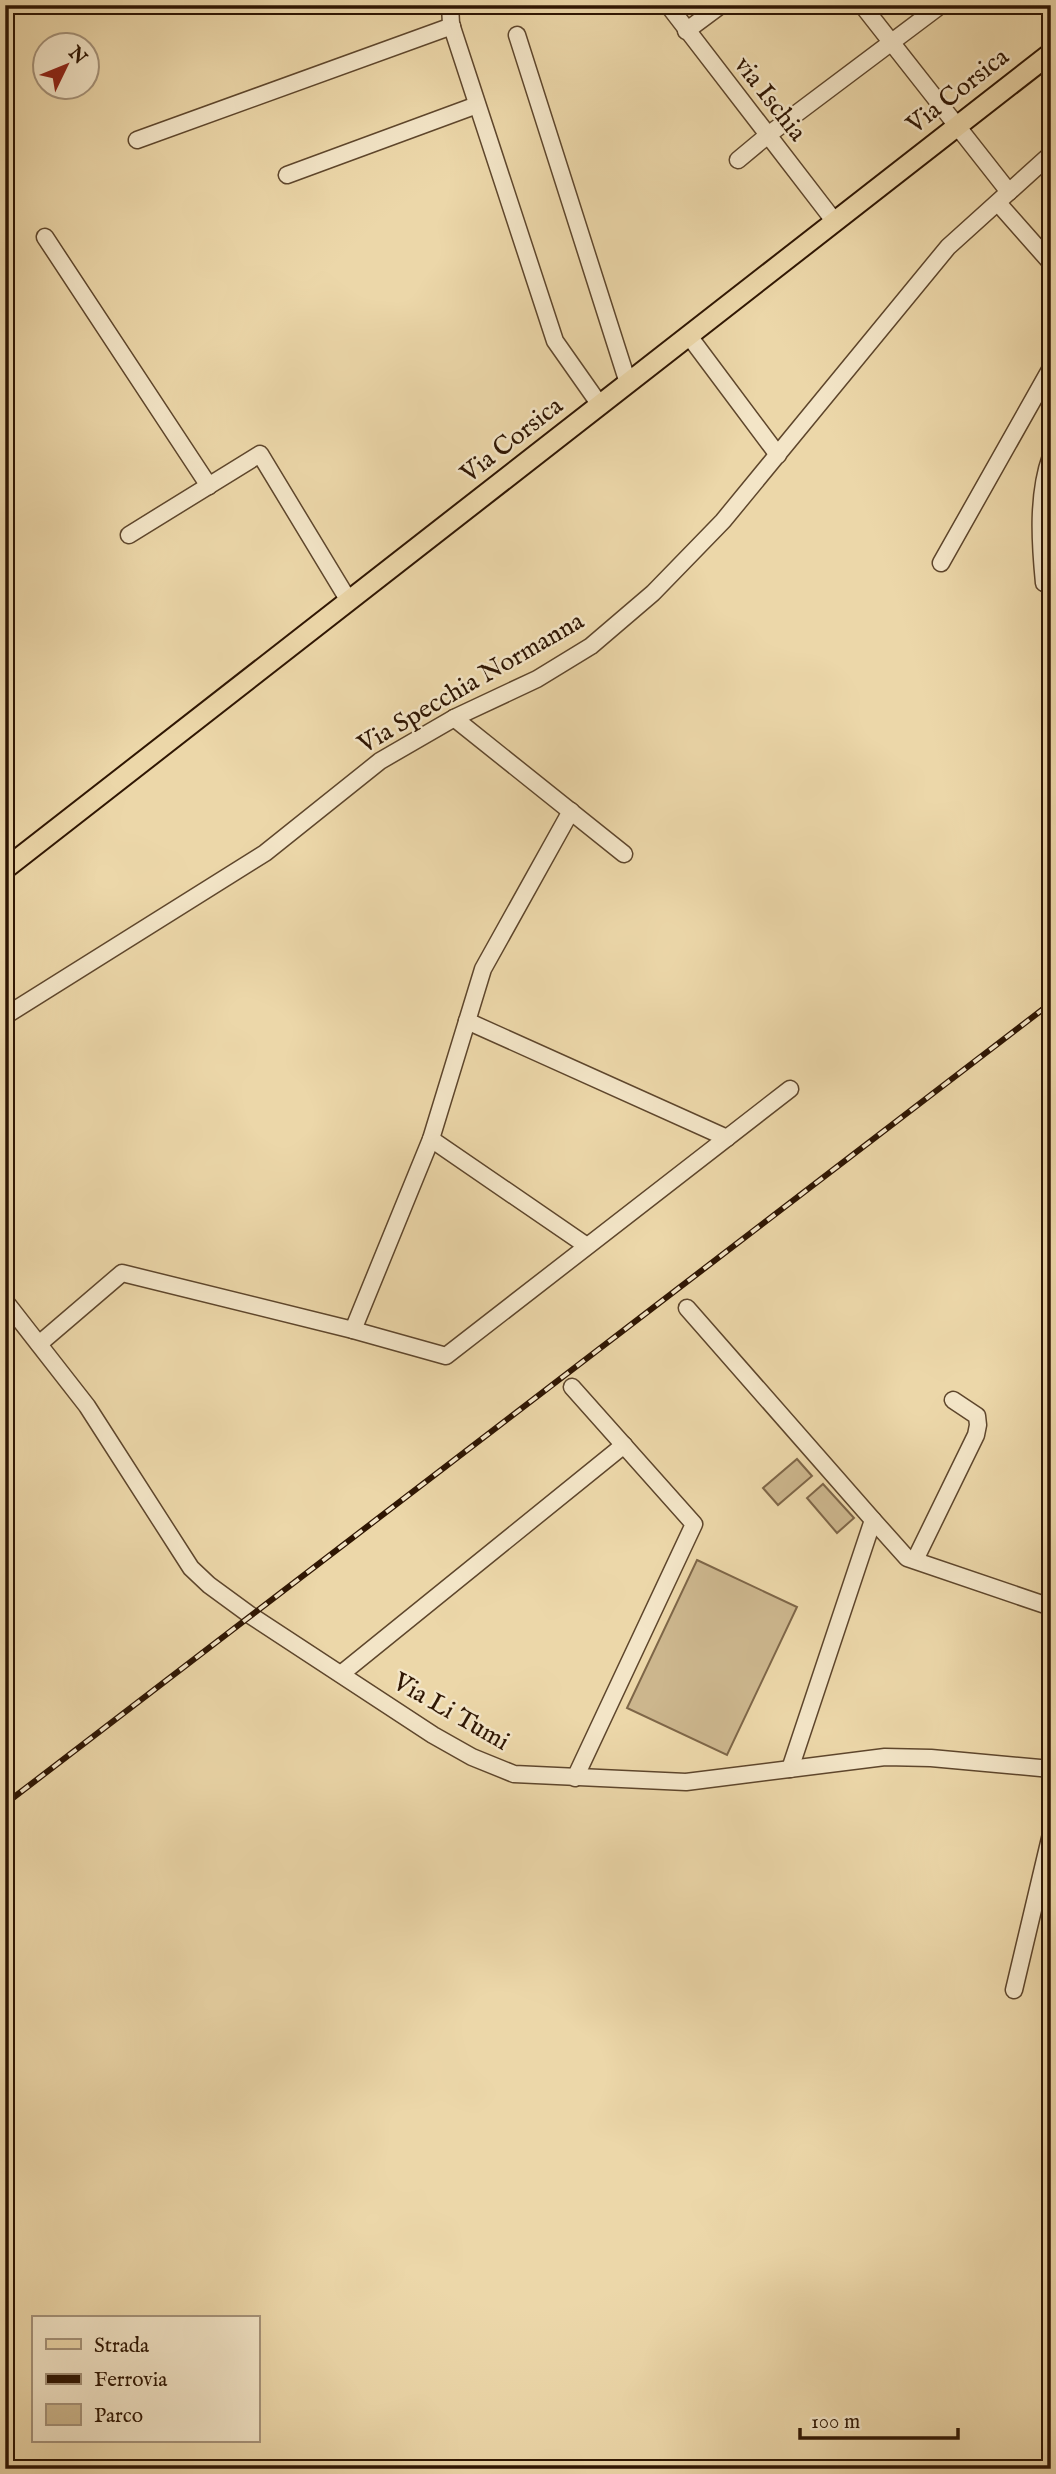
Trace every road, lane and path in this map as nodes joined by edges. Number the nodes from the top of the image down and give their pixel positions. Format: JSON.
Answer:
{"nodes":[{"id":1,"x":450,"y":5,"type":"edge"},
{"id":2,"x":668,"y":5,"type":"edge"},
{"id":3,"x":721,"y":5,"type":"edge"},
{"id":4,"x":862,"y":5,"type":"edge"},
{"id":5,"x":941,"y":5,"type":"edge"},
{"id":6,"x":452,"y":26,"type":"junction"},
{"id":7,"x":686,"y":31,"type":"junction"},
{"id":8,"x":517,"y":35,"type":"dead end"},
{"id":9,"x":892,"y":43,"type":"junction"},
{"id":10,"x":1051,"y":52,"type":"edge"},
{"id":11,"x":477,"y":105,"type":"junction"},
{"id":12,"x":955,"y":126,"type":"junction"},
{"id":13,"x":768,"y":135,"type":"junction"},
{"id":14,"x":137,"y":141,"type":"dead end"},
{"id":15,"x":1051,"y":153,"type":"edge"},
{"id":16,"x":738,"y":160,"type":"dead end"},
{"id":17,"x":287,"y":175,"type":"dead end"},
{"id":18,"x":1003,"y":197,"type":"junction"},
{"id":19,"x":835,"y":222,"type":"junction"},
{"id":20,"x":45,"y":237,"type":"dead end"},
{"id":21,"x":1051,"y":263,"type":"edge"},
{"id":22,"x":689,"y":336,"type":"junction"},
{"id":23,"x":1051,"y":368,"type":"edge"},
{"id":24,"x":628,"y":383,"type":"junction"},
{"id":25,"x":600,"y":405,"type":"junction"},
{"id":26,"x":778,"y":455,"type":"junction"},
{"id":27,"x":1051,"y":456,"type":"edge"},
{"id":28,"x":209,"y":486,"type":"junction"},
{"id":29,"x":129,"y":535,"type":"dead end"},
{"id":30,"x":1045,"y":535,"type":"edge"},
{"id":31,"x":942,"y":563,"type":"dead end"},
{"id":32,"x":1051,"y":582,"type":"edge"},
{"id":33,"x":349,"y":601,"type":"junction"},
{"id":34,"x":454,"y":718,"type":"junction"},
{"id":35,"x":571,"y":811,"type":"junction"},
{"id":36,"x":624,"y":854,"type":"dead end"},
{"id":37,"x":5,"y":869,"type":"edge"},
{"id":38,"x":5,"y":1016,"type":"edge"},
{"id":39,"x":467,"y":1021,"type":"junction"},
{"id":40,"x":790,"y":1089,"type":"dead end"},
{"id":41,"x":727,"y":1138,"type":"junction"},
{"id":42,"x":431,"y":1139,"type":"junction"},
{"id":43,"x":587,"y":1246,"type":"junction"},
{"id":44,"x":5,"y":1301,"type":"edge"},
{"id":45,"x":687,"y":1308,"type":"dead end"},
{"id":46,"x":353,"y":1331,"type":"junction"},
{"id":47,"x":38,"y":1344,"type":"junction"},
{"id":48,"x":572,"y":1387,"type":"dead end"},
{"id":49,"x":953,"y":1400,"type":"dead end"},
{"id":50,"x":624,"y":1445,"type":"junction"},
{"id":51,"x":873,"y":1520,"type":"junction"},
{"id":52,"x":915,"y":1560,"type":"junction"},
{"id":53,"x":1051,"y":1607,"type":"edge"},
{"id":54,"x":341,"y":1674,"type":"junction"},
{"id":55,"x":790,"y":1769,"type":"junction"},
{"id":56,"x":1051,"y":1769,"type":"edge"},
{"id":57,"x":575,"y":1777,"type":"junction"},
{"id":58,"x":1051,"y":1834,"type":"edge"},
{"id":59,"x":1014,"y":1990,"type":"dead end"}],
"edges":[{"from":1,"to":6,"type":"street"},
{"from":2,"to":7,"type":"street","name":"via Ischia"},
{"from":3,"to":7,"type":"street"},
{"from":4,"to":9,"type":"street"},
{"from":5,"to":9,"type":"street"},
{"from":6,"to":11,"type":"street"},
{"from":6,"to":14,"type":"street"},
{"from":7,"to":13,"type":"street","name":"via Ischia"},
{"from":8,"to":24,"type":"street"},
{"from":9,"to":12,"type":"street"},
{"from":9,"to":13,"type":"street"},
{"from":10,"to":12,"type":"main road","name":"Via Corsica"},
{"from":11,"to":17,"type":"street"},
{"from":11,"to":25,"type":"street"},
{"from":12,"to":18,"type":"street"},
{"from":12,"to":19,"type":"main road","name":"Via Corsica"},
{"from":13,"to":16,"type":"street"},
{"from":13,"to":19,"type":"street","name":"via Ischia"},
{"from":15,"to":18,"type":"street","name":"Via Specchia Normanna"},
{"from":18,"to":21,"type":"street"},
{"from":18,"to":26,"type":"street","name":"Via Specchia Normanna"},
{"from":19,"to":22,"type":"main road","name":"Via Corsica"},
{"from":20,"to":28,"type":"street"},
{"from":22,"to":24,"type":"main road","name":"Via Corsica"},
{"from":22,"to":26,"type":"street"},
{"from":23,"to":31,"type":"street"},
{"from":24,"to":25,"type":"main road","name":"Via Corsica"},
{"from":25,"to":33,"type":"main road","name":"Via Corsica"},
{"from":26,"to":34,"type":"street","name":"Via Specchia Normanna"},
{"from":27,"to":30,"type":"street"},
{"from":28,"to":29,"type":"street"},
{"from":28,"to":33,"type":"street"},
{"from":30,"to":32,"type":"street"},
{"from":33,"to":37,"type":"main road","name":"Via Corsica"},
{"from":34,"to":35,"type":"street"},
{"from":34,"to":38,"type":"street","name":"Via Specchia Normanna"},
{"from":35,"to":36,"type":"street"},
{"from":35,"to":39,"type":"street"},
{"from":39,"to":41,"type":"street"},
{"from":39,"to":42,"type":"street"},
{"from":40,"to":41,"type":"street"},
{"from":41,"to":43,"type":"street"},
{"from":42,"to":43,"type":"street"},
{"from":42,"to":46,"type":"street"},
{"from":43,"to":46,"type":"street"},
{"from":44,"to":47,"type":"street","name":"Via Li Tumi"},
{"from":45,"to":51,"type":"street"},
{"from":46,"to":47,"type":"street"},
{"from":47,"to":54,"type":"street","name":"Via Li Tumi"},
{"from":48,"to":50,"type":"street"},
{"from":49,"to":52,"type":"street"},
{"from":50,"to":54,"type":"street"},
{"from":50,"to":57,"type":"street"},
{"from":51,"to":52,"type":"street"},
{"from":51,"to":55,"type":"street"},
{"from":52,"to":53,"type":"street"},
{"from":54,"to":57,"type":"street","name":"Via Li Tumi"},
{"from":55,"to":56,"type":"street","name":"Via Li Tumi"},
{"from":55,"to":57,"type":"street","name":"Via Li Tumi"},
{"from":58,"to":59,"type":"street"}]}
